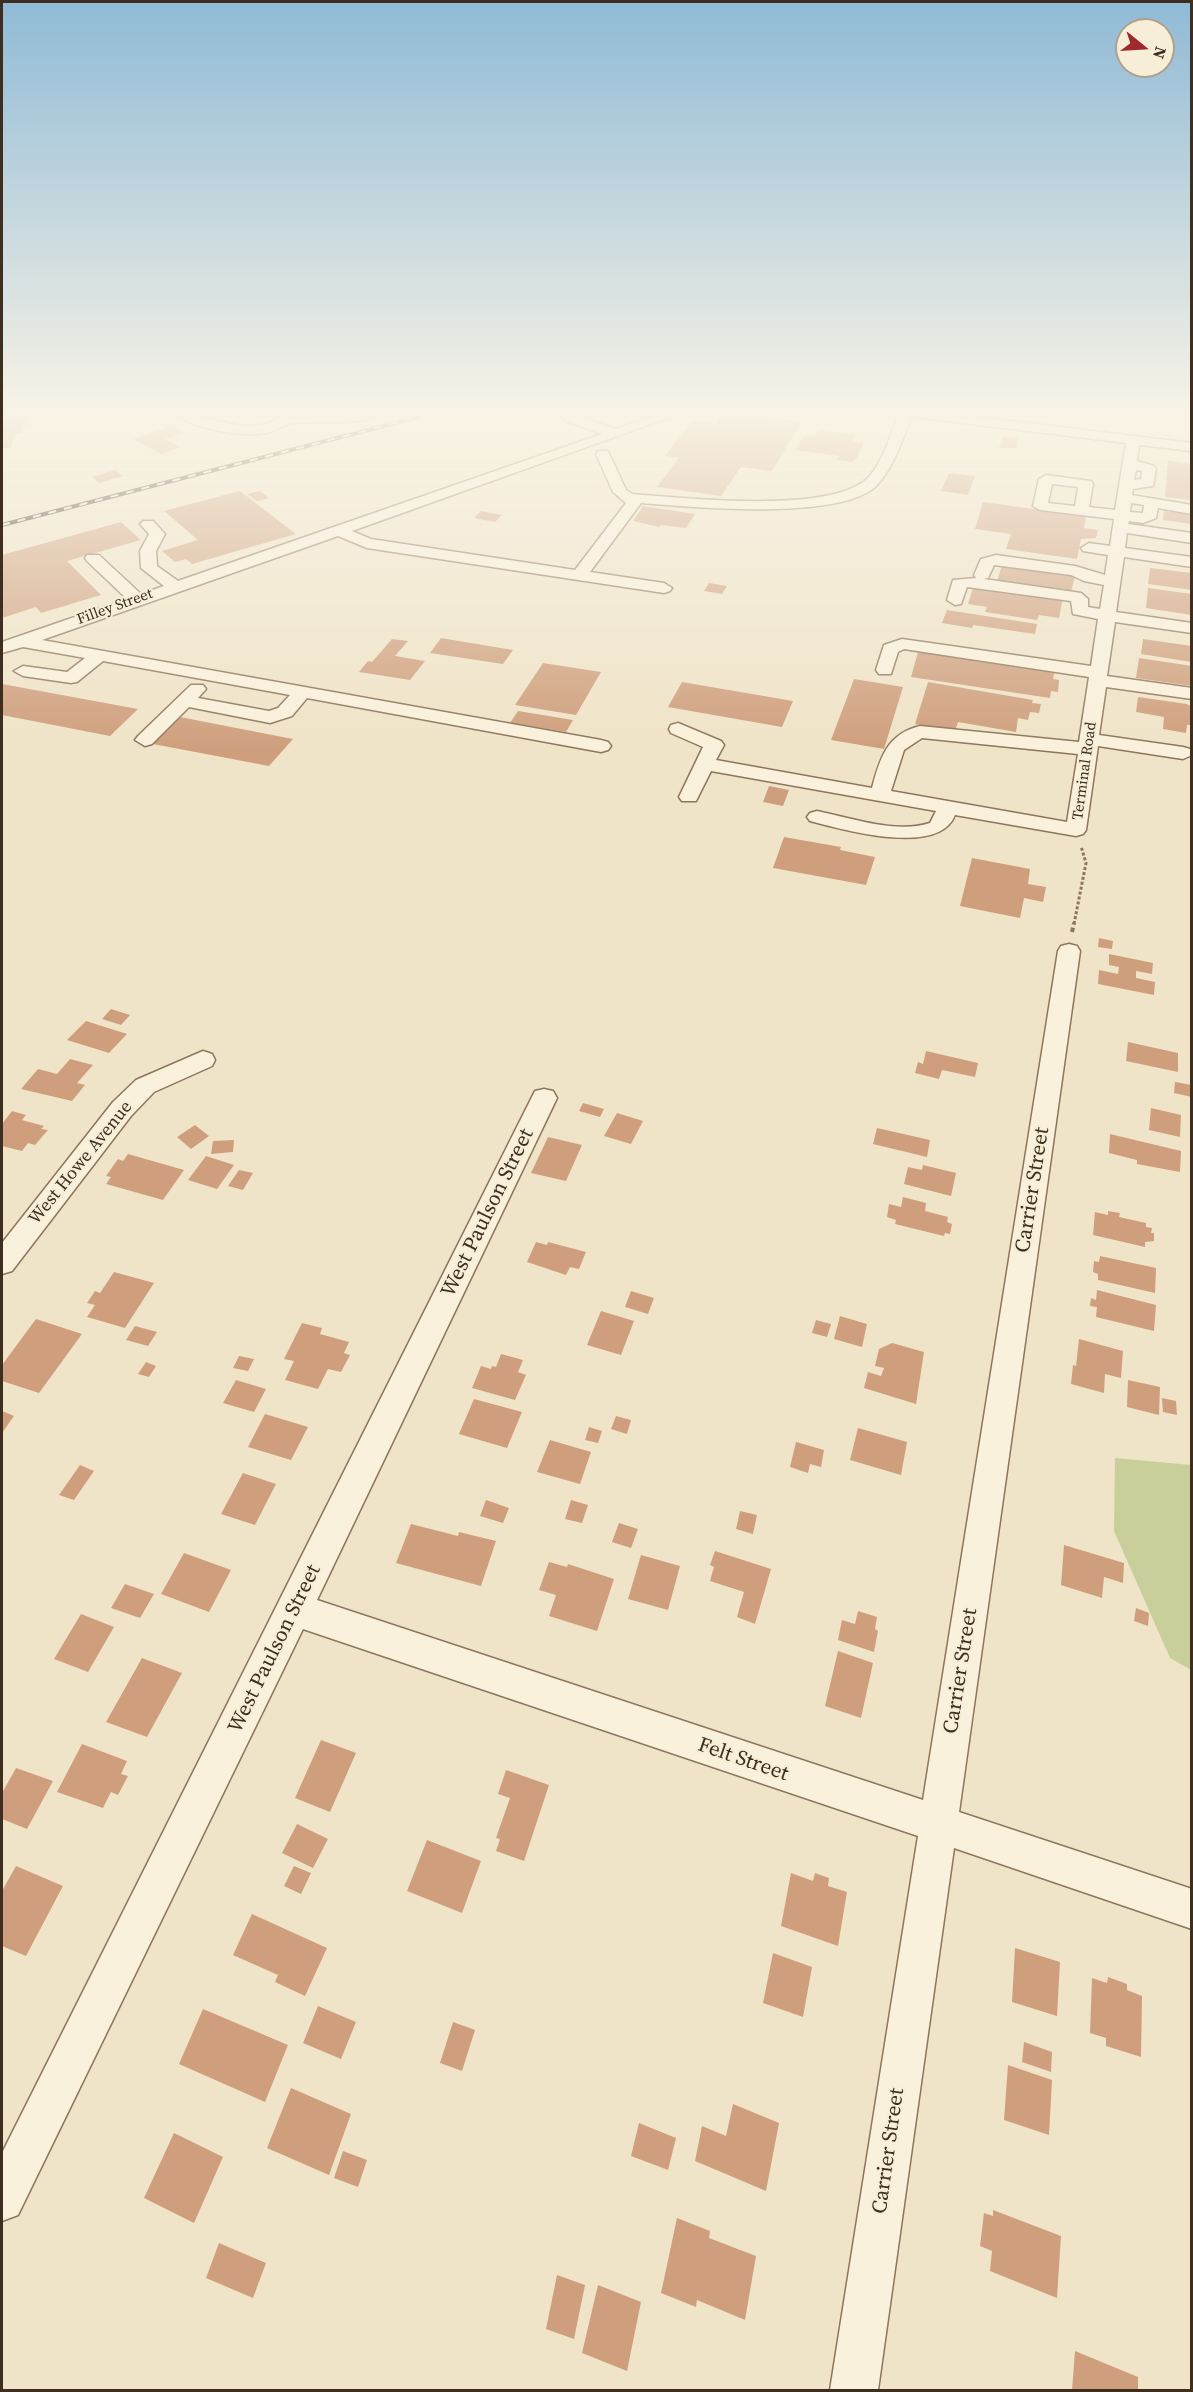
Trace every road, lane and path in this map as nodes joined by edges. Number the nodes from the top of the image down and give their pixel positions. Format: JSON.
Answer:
{"nodes":[{"id":1,"x":149,"y":526,"type":"edge"},
{"id":2,"x":350,"y":526,"type":"edge"},
{"id":3,"x":616,"y":526,"type":"edge"},
{"id":4,"x":1121,"y":526,"type":"edge"},
{"id":5,"x":1164,"y":526,"type":"edge"},
{"id":6,"x":337,"y":530,"type":"junction"},
{"id":7,"x":1191,"y":538,"type":"edge"},
{"id":8,"x":1089,"y":548,"type":"dead end"},
{"id":9,"x":1117,"y":552,"type":"junction"},
{"id":10,"x":93,"y":558,"type":"dead end"},
{"id":11,"x":1191,"y":562,"type":"edge"},
{"id":12,"x":579,"y":575,"type":"junction"},
{"id":13,"x":982,"y":575,"type":"dead end"},
{"id":14,"x":1112,"y":581,"type":"junction"},
{"id":15,"x":174,"y":586,"type":"junction"},
{"id":16,"x":664,"y":588,"type":"dead end"},
{"id":17,"x":137,"y":599,"type":"junction"},
{"id":18,"x":955,"y":600,"type":"dead end"},
{"id":19,"x":1108,"y":615,"type":"junction"},
{"id":20,"x":1191,"y":628,"type":"edge"},
{"id":21,"x":944,"y":637,"type":"dead end"},
{"id":22,"x":20,"y":641,"type":"junction"},
{"id":23,"x":2,"y":648,"type":"edge"},
{"id":24,"x":100,"y":655,"type":"junction"},
{"id":25,"x":885,"y":670,"type":"dead end"},
{"id":26,"x":23,"y":671,"type":"dead end"},
{"id":27,"x":1099,"y":671,"type":"junction"},
{"id":28,"x":211,"y":675,"type":"junction"},
{"id":29,"x":303,"y":692,"type":"junction"},
{"id":30,"x":1191,"y":694,"type":"edge"},
{"id":31,"x":184,"y":701,"type":"junction"},
{"id":32,"x":678,"y":729,"type":"dead end"},
{"id":33,"x":145,"y":740,"type":"dead end"},
{"id":34,"x":1089,"y":744,"type":"junction"},
{"id":35,"x":601,"y":746,"type":"dead end"},
{"id":36,"x":1183,"y":753,"type":"dead end"},
{"id":37,"x":705,"y":764,"type":"junction"},
{"id":38,"x":880,"y":795,"type":"junction"},
{"id":39,"x":689,"y":797,"type":"dead end"},
{"id":40,"x":948,"y":807,"type":"junction"},
{"id":41,"x":817,"y":817,"type":"dead end"},
{"id":42,"x":1076,"y":830,"type":"junction"},
{"id":43,"x":1069,"y":951,"type":"joint"},
{"id":44,"x":203,"y":1060,"type":"dead end"},
{"id":45,"x":544,"y":1098,"type":"dead end"},
{"id":46,"x":2,"y":1263,"type":"edge"},
{"id":47,"x":295,"y":1609,"type":"junction"},
{"id":48,"x":938,"y":1825,"type":"junction"},
{"id":49,"x":1191,"y":1909,"type":"edge"},
{"id":50,"x":2,"y":2199,"type":"edge"},
{"id":51,"x":854,"y":2391,"type":"edge"}],
"edges":[{"from":1,"to":15,"type":"street"},
{"from":2,"to":6,"type":"street","name":"Filley Street"},
{"from":3,"to":12,"type":"street"},
{"from":4,"to":9,"type":"street","name":"Terminal Road"},
{"from":5,"to":7,"type":"street"},
{"from":6,"to":12,"type":"street"},
{"from":6,"to":15,"type":"street","name":"Filley Street"},
{"from":8,"to":9,"type":"street"},
{"from":9,"to":11,"type":"street"},
{"from":9,"to":14,"type":"street","name":"Terminal Road"},
{"from":10,"to":17,"type":"street"},
{"from":12,"to":16,"type":"street"},
{"from":13,"to":14,"type":"street"},
{"from":14,"to":19,"type":"street","name":"Terminal Road"},
{"from":15,"to":17,"type":"street","name":"Filley Street"},
{"from":17,"to":22,"type":"street","name":"Filley Street"},
{"from":18,"to":19,"type":"street"},
{"from":19,"to":20,"type":"street"},
{"from":19,"to":27,"type":"street","name":"Terminal Road"},
{"from":21,"to":27,"type":"street"},
{"from":22,"to":23,"type":"street","name":"Filley Street"},
{"from":22,"to":24,"type":"street"},
{"from":24,"to":26,"type":"street"},
{"from":24,"to":28,"type":"street"},
{"from":25,"to":27,"type":"street"},
{"from":27,"to":30,"type":"street"},
{"from":27,"to":34,"type":"street","name":"Terminal Road"},
{"from":28,"to":29,"type":"street"},
{"from":28,"to":31,"type":"street"},
{"from":29,"to":31,"type":"street"},
{"from":29,"to":35,"type":"street"},
{"from":31,"to":33,"type":"street"},
{"from":32,"to":37,"type":"street"},
{"from":34,"to":36,"type":"street"},
{"from":34,"to":38,"type":"street"},
{"from":34,"to":42,"type":"street","name":"Terminal Road"},
{"from":37,"to":38,"type":"street","name":"Terminal Road"},
{"from":37,"to":39,"type":"street"},
{"from":38,"to":40,"type":"street","name":"Terminal Road"},
{"from":40,"to":41,"type":"street"},
{"from":40,"to":42,"type":"street","name":"Terminal Road"},
{"from":42,"to":43,"type":"path"},
{"from":43,"to":48,"type":"street","name":"Carrier Street"},
{"from":44,"to":46,"type":"street","name":"West Howe Avenue"},
{"from":45,"to":47,"type":"street","name":"West Paulson Street"},
{"from":47,"to":48,"type":"street","name":"Felt Street"},
{"from":47,"to":50,"type":"street","name":"West Paulson Street"},
{"from":48,"to":49,"type":"street","name":"Felt Street"},
{"from":48,"to":51,"type":"street","name":"Carrier Street"}]}
